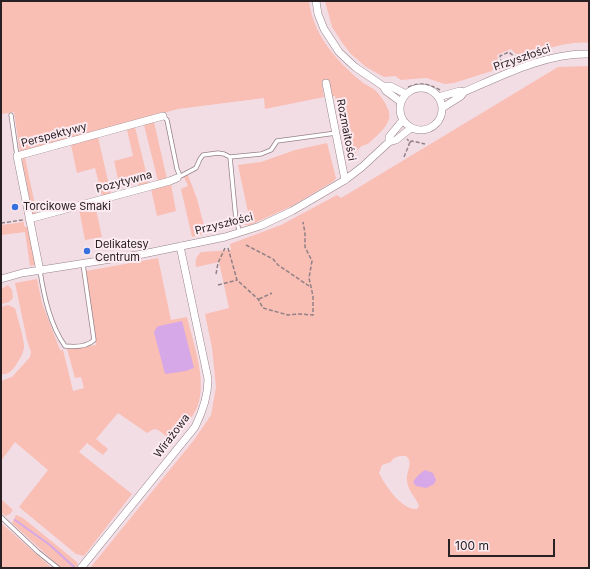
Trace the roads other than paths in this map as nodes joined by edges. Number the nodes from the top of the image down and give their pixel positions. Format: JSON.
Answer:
{"nodes":[{"id":1,"x":316,"y":1,"type":"edge"},
{"id":2,"x":589,"y":54,"type":"edge"},
{"id":3,"x":326,"y":83,"type":"dead end"},
{"id":4,"x":383,"y":86,"type":"junction"},
{"id":5,"x":464,"y":92,"type":"junction"},
{"id":6,"x":406,"y":94,"type":"junction"},
{"id":7,"x":438,"y":97,"type":"junction"},
{"id":8,"x":401,"y":102,"type":"junction"},
{"id":9,"x":442,"y":108,"type":"junction"},
{"id":10,"x":11,"y":115,"type":"dead end"},
{"id":11,"x":163,"y":116,"type":"joint"},
{"id":12,"x":403,"y":120,"type":"junction"},
{"id":13,"x":411,"y":128,"type":"junction"},
{"id":14,"x":336,"y":133,"type":"junction"},
{"id":15,"x":389,"y":142,"type":"junction"},
{"id":16,"x":17,"y":156,"type":"junction"},
{"id":17,"x":230,"y":157,"type":"junction"},
{"id":18,"x":179,"y":177,"type":"junction"},
{"id":19,"x":344,"y":180,"type":"junction"},
{"id":20,"x":29,"y":219,"type":"junction"},
{"id":21,"x":240,"y":233,"type":"junction"},
{"id":22,"x":180,"y":246,"type":"junction"},
{"id":23,"x":83,"y":264,"type":"junction"},
{"id":24,"x":40,"y":271,"type":"junction"},
{"id":25,"x":1,"y":279,"type":"edge"},
{"id":26,"x":1,"y":517,"type":"edge"},
{"id":27,"x":58,"y":568,"type":"edge"},
{"id":28,"x":81,"y":568,"type":"edge"}],
"edges":[{"from":1,"to":4,"type":"street"},
{"from":2,"to":5,"type":"street","name":"Przyszłości"},
{"from":3,"to":14,"type":"street","name":"Rozmaitości"},
{"from":4,"to":6,"type":"street"},
{"from":4,"to":8,"type":"street"},
{"from":5,"to":7,"type":"street","name":"Przyszłości"},
{"from":5,"to":9,"type":"street","name":"Przyszłości"},
{"from":6,"to":7,"type":"street"},
{"from":6,"to":8,"type":"street"},
{"from":7,"to":9,"type":"street"},
{"from":8,"to":12,"type":"street"},
{"from":9,"to":13,"type":"street"},
{"from":10,"to":16,"type":"lane"},
{"from":11,"to":16,"type":"street","name":"Perspektywy"},
{"from":11,"to":18,"type":"lane"},
{"from":12,"to":13,"type":"street"},
{"from":12,"to":15,"type":"street","name":"Przyszłości"},
{"from":13,"to":15,"type":"street","name":"Przyszłości"},
{"from":14,"to":17,"type":"lane"},
{"from":14,"to":19,"type":"street","name":"Rozmaitości"},
{"from":15,"to":19,"type":"street","name":"Przyszłości"},
{"from":16,"to":20,"type":"street","name":"Perspektywy"},
{"from":17,"to":18,"type":"lane"},
{"from":17,"to":21,"type":"lane"},
{"from":18,"to":20,"type":"street","name":"Pozytywna"},
{"from":19,"to":21,"type":"street","name":"Przyszłości"},
{"from":20,"to":24,"type":"street","name":"Perspektywy"},
{"from":21,"to":22,"type":"street","name":"Przyszłości"},
{"from":22,"to":23,"type":"street","name":"Przyszłości"},
{"from":22,"to":28,"type":"street","name":"Wirażowa"},
{"from":23,"to":24,"type":"street","name":"Przyszłości"},
{"from":23,"to":24,"type":"lane"},
{"from":24,"to":25,"type":"street","name":"Przyszłości"},
{"from":26,"to":27,"type":"lane"}]}
